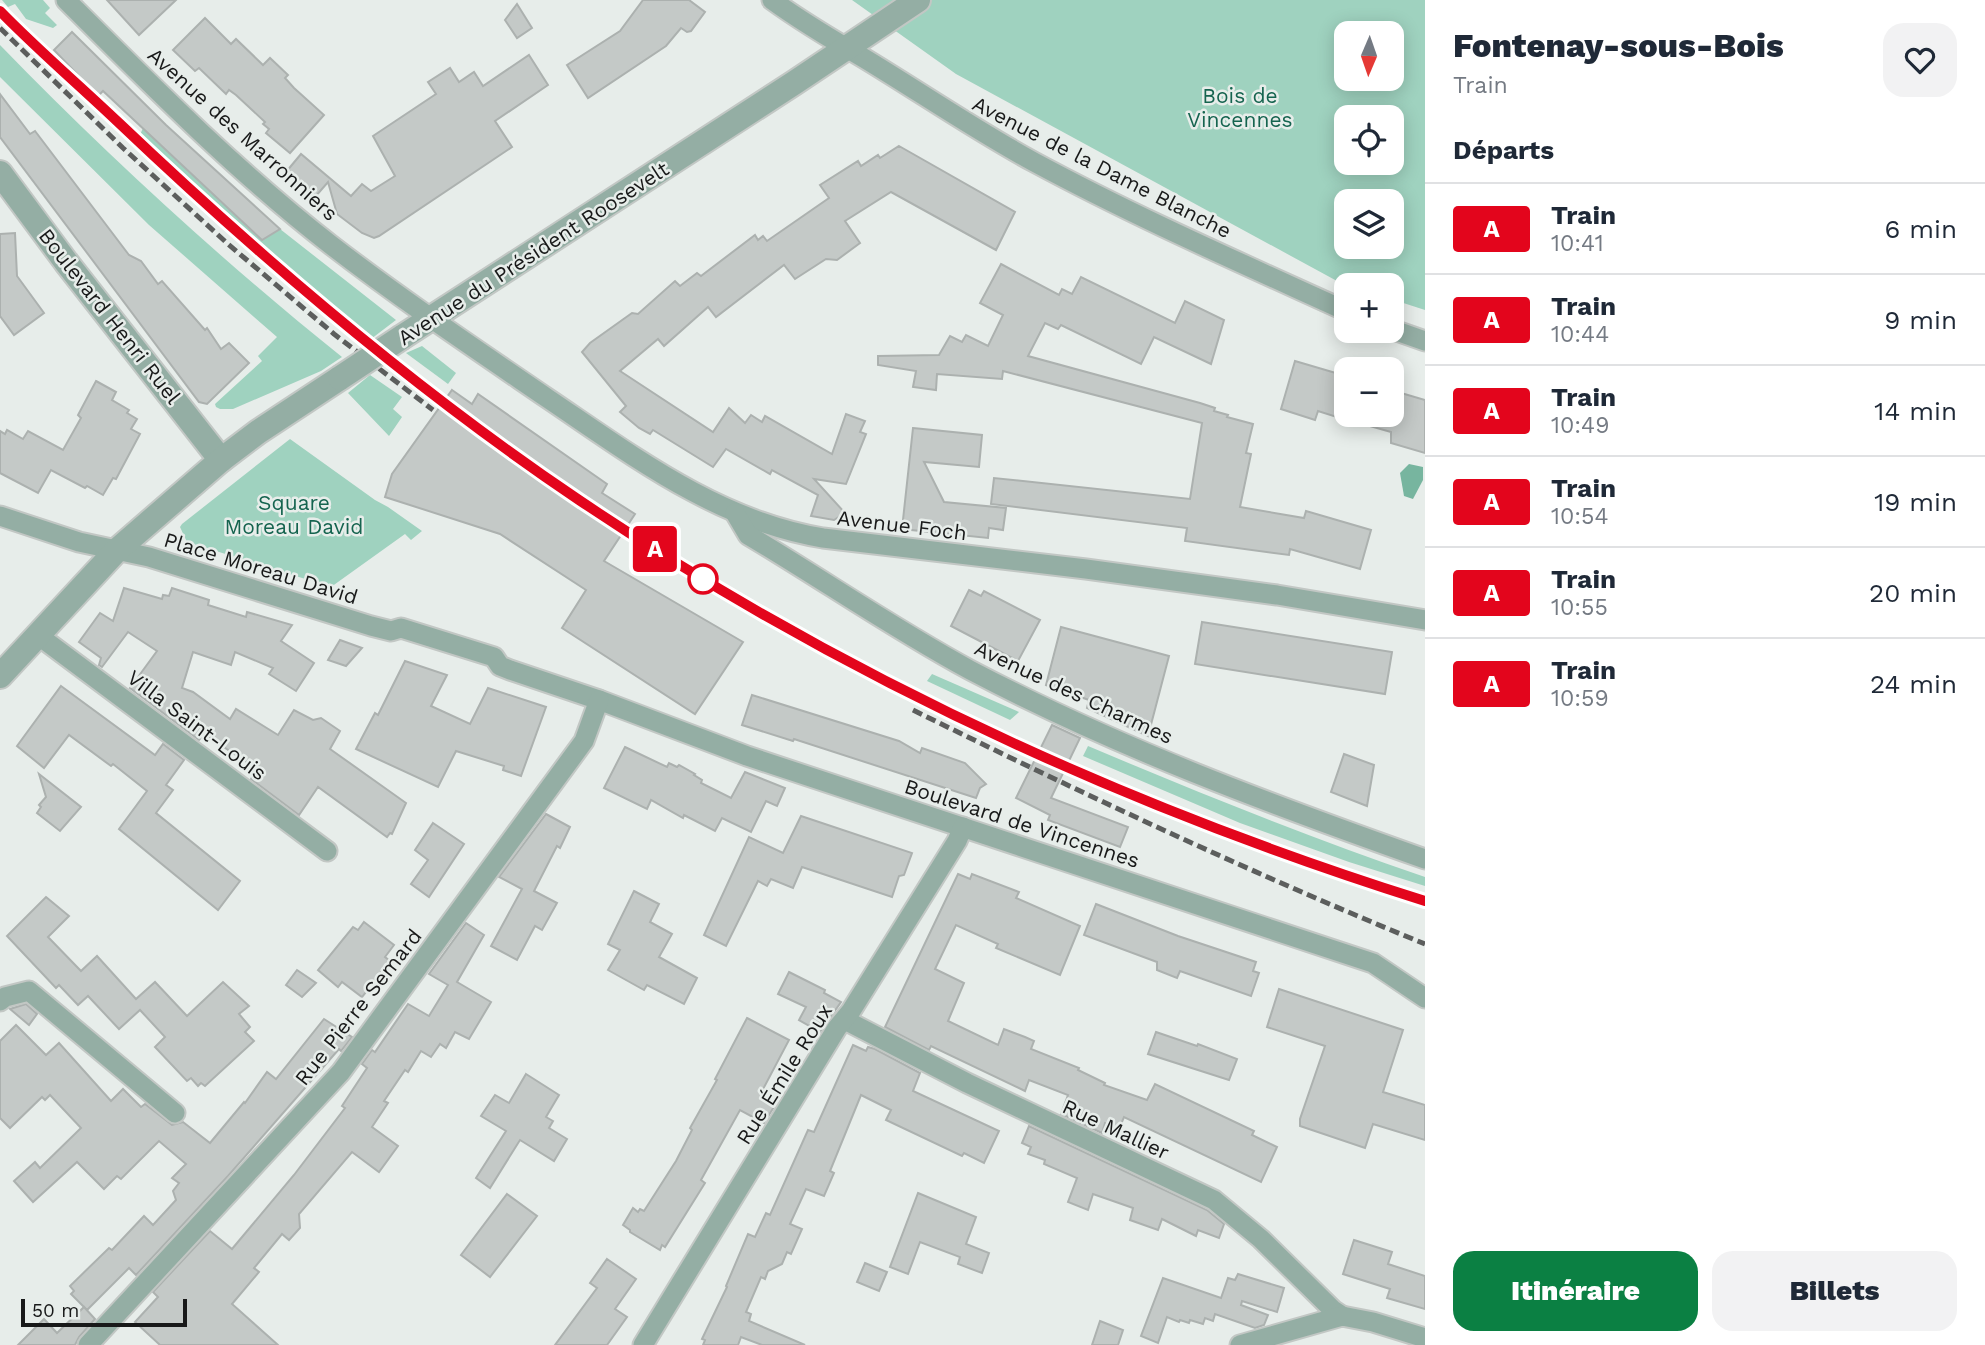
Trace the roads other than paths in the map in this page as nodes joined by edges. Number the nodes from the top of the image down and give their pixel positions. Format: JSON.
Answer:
{"nodes":[{"id":1,"x":66,"y":0,"type":"edge"},
{"id":2,"x":772,"y":0,"type":"edge"},
{"id":3,"x":918,"y":0,"type":"edge"},
{"id":4,"x":846,"y":49,"type":"junction"},
{"id":5,"x":0,"y":173,"type":"edge"},
{"id":6,"x":1334,"y":305,"type":"edge"},
{"id":7,"x":430,"y":319,"type":"junction"},
{"id":8,"x":1404,"y":334,"type":"edge"},
{"id":9,"x":1425,"y":341,"type":"edge"},
{"id":10,"x":221,"y":460,"type":"junction"},
{"id":11,"x":735,"y":513,"type":"junction"},
{"id":12,"x":0,"y":516,"type":"edge"},
{"id":13,"x":823,"y":538,"type":"junction"},
{"id":14,"x":116,"y":551,"type":"junction"},
{"id":15,"x":810,"y":572,"type":"junction"},
{"id":16,"x":1425,"y":620,"type":"edge"},
{"id":17,"x":39,"y":636,"type":"junction"},
{"id":18,"x":0,"y":676,"type":"edge"},
{"id":19,"x":598,"y":700,"type":"junction"},
{"id":20,"x":963,"y":827,"type":"junction"},
{"id":21,"x":327,"y":851,"type":"dead end"},
{"id":22,"x":1425,"y":859,"type":"edge"},
{"id":23,"x":1425,"y":998,"type":"edge"},
{"id":24,"x":0,"y":1002,"type":"edge"},
{"id":25,"x":845,"y":1020,"type":"junction"},
{"id":26,"x":175,"y":1113,"type":"dead end"},
{"id":27,"x":1342,"y":1316,"type":"junction"},
{"id":28,"x":1425,"y":1338,"type":"edge"},
{"id":29,"x":88,"y":1345,"type":"edge"},
{"id":30,"x":643,"y":1345,"type":"edge"},
{"id":31,"x":1240,"y":1345,"type":"edge"}],
"edges":[{"from":1,"to":7,"type":"street","name":"Avenue des Marronniers"},
{"from":2,"to":4,"type":"street","name":"Avenue de la Dame Blanche"},
{"from":3,"to":4,"type":"street","name":"Avenue du Président Roosevelt"},
{"from":4,"to":6,"type":"street","name":"Avenue de la Dame Blanche"},
{"from":4,"to":7,"type":"street","name":"Avenue du Président Roosevelt"},
{"from":5,"to":10,"type":"street","name":"Boulevard Henri Ruel"},
{"from":7,"to":10,"type":"street","name":"Avenue du Président Roosevelt","bridge":true},
{"from":7,"to":11,"type":"street","name":"Avenue Foch"},
{"from":8,"to":9,"type":"street"},
{"from":10,"to":14,"type":"street","name":"Avenue du Président Roosevelt"},
{"from":11,"to":13,"type":"street","name":"Avenue Foch"},
{"from":11,"to":15,"type":"street","name":"Avenue des Charmes"},
{"from":12,"to":14,"type":"street","name":"Place Moreau David"},
{"from":13,"to":15,"type":"street"},
{"from":13,"to":16,"type":"street","name":"Avenue Foch"},
{"from":14,"to":17,"type":"street","name":"Avenue du Président Roosevelt"},
{"from":14,"to":19,"type":"street","name":"Place Moreau David"},
{"from":15,"to":22,"type":"street","name":"Avenue des Charmes"},
{"from":17,"to":18,"type":"street","name":"Avenue du Président Roosevelt"},
{"from":17,"to":21,"type":"street","name":"Villa Saint-Louis"},
{"from":19,"to":20,"type":"street","name":"Boulevard de Vincennes"},
{"from":19,"to":29,"type":"street","name":"Rue Pierre Semard"},
{"from":20,"to":23,"type":"street","name":"Boulevard de Vincennes"},
{"from":20,"to":25,"type":"street","name":"Rue Émile Roux"},
{"from":24,"to":26,"type":"street"},
{"from":25,"to":27,"type":"street","name":"Rue Mallier"},
{"from":25,"to":30,"type":"street","name":"Rue Émile Roux"},
{"from":27,"to":28,"type":"street"},
{"from":27,"to":31,"type":"street"}]}
